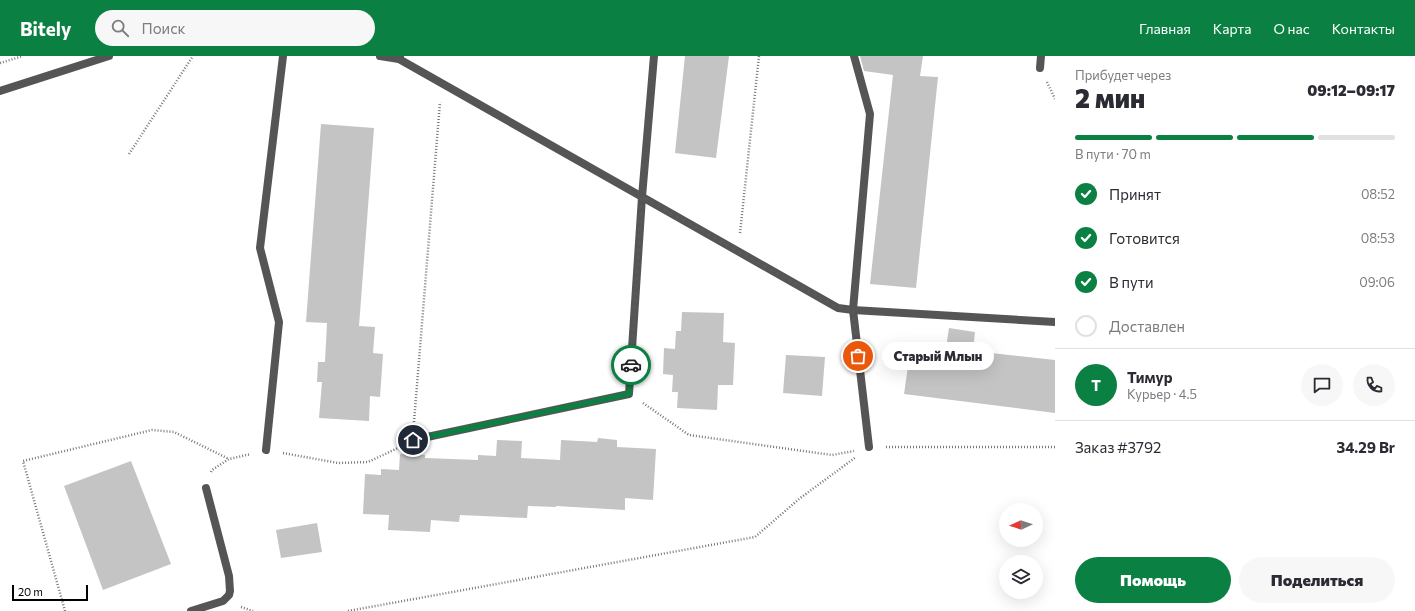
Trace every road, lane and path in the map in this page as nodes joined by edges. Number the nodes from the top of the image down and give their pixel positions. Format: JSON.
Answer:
{"nodes":[{"id":1,"x":23,"y":56,"type":"edge"},
{"id":2,"x":109,"y":56,"type":"edge"},
{"id":3,"x":193,"y":56,"type":"edge"},
{"id":4,"x":284,"y":56,"type":"edge"},
{"id":5,"x":380,"y":56,"type":"edge"},
{"id":6,"x":654,"y":56,"type":"edge"},
{"id":7,"x":759,"y":56,"type":"edge"},
{"id":8,"x":854,"y":56,"type":"edge"},
{"id":9,"x":1041,"y":56,"type":"edge"},
{"id":10,"x":399,"y":58,"type":"edge"},
{"id":11,"x":0,"y":62,"type":"edge"},
{"id":12,"x":1040,"y":68,"type":"dead end"},
{"id":13,"x":442,"y":84,"type":"junction"},
{"id":14,"x":0,"y":91,"type":"edge"},
{"id":15,"x":129,"y":154,"type":"dead end"},
{"id":16,"x":642,"y":197,"type":"junction"},
{"id":17,"x":738,"y":252,"type":"junction"},
{"id":18,"x":853,"y":310,"type":"junction"},
{"id":19,"x":1055,"y":322,"type":"edge"},
{"id":20,"x":629,"y":394,"type":"junction"},
{"id":21,"x":413,"y":440,"type":"junction"},
{"id":22,"x":869,"y":447,"type":"junction"},
{"id":23,"x":1055,"y":447,"type":"edge"},
{"id":24,"x":266,"y":450,"type":"junction"},
{"id":25,"x":229,"y":459,"type":"junction"},
{"id":26,"x":206,"y":488,"type":"joint"},
{"id":27,"x":65,"y":611,"type":"edge"},
{"id":28,"x":192,"y":611,"type":"edge"},
{"id":29,"x":348,"y":611,"type":"edge"}],
"edges":[{"from":1,"to":11,"type":"path"},
{"from":2,"to":14,"type":"lane"},
{"from":3,"to":15,"type":"path"},
{"from":4,"to":24,"type":"lane"},
{"from":5,"to":10,"type":"lane"},
{"from":6,"to":16,"type":"lane"},
{"from":7,"to":17,"type":"path"},
{"from":8,"to":18,"type":"lane"},
{"from":9,"to":12,"type":"lane"},
{"from":10,"to":13,"type":"lane"},
{"from":13,"to":16,"type":"lane"},
{"from":13,"to":21,"type":"path"},
{"from":16,"to":17,"type":"lane"},
{"from":16,"to":20,"type":"lane"},
{"from":17,"to":18,"type":"lane"},
{"from":18,"to":19,"type":"lane"},
{"from":18,"to":22,"type":"lane"},
{"from":20,"to":21,"type":"lane"},
{"from":20,"to":22,"type":"path"},
{"from":21,"to":24,"type":"path"},
{"from":22,"to":23,"type":"path"},
{"from":22,"to":29,"type":"path"},
{"from":24,"to":25,"type":"path"},
{"from":25,"to":26,"type":"path"},
{"from":25,"to":27,"type":"path"},
{"from":26,"to":28,"type":"lane"}]}
